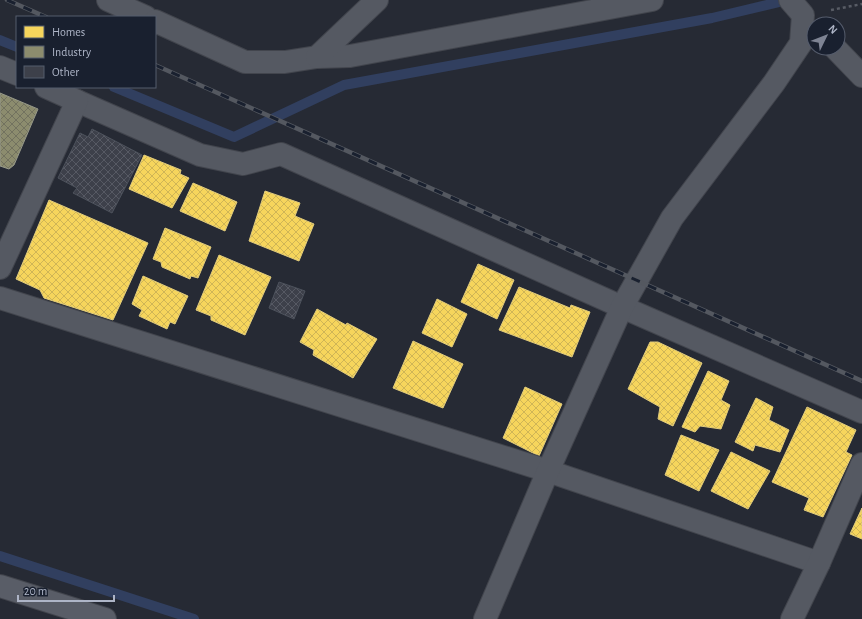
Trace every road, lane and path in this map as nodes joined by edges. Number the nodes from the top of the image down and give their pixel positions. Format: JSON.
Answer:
{"nodes":[{"id":1,"x":108,"y":0,"type":"edge"},
{"id":2,"x":377,"y":0,"type":"edge"},
{"id":3,"x":652,"y":0,"type":"edge"},
{"id":4,"x":862,"y":4,"type":"edge"},
{"id":5,"x":802,"y":14,"type":"edge"},
{"id":6,"x":144,"y":16,"type":"edge"},
{"id":7,"x":156,"y":21,"type":"edge"},
{"id":8,"x":843,"y":56,"type":"edge"},
{"id":9,"x":317,"y":57,"type":"junction"},
{"id":10,"x":0,"y":66,"type":"edge"},
{"id":11,"x":16,"y":74,"type":"edge"},
{"id":12,"x":862,"y":76,"type":"edge"},
{"id":13,"x":48,"y":88,"type":"edge"},
{"id":14,"x":77,"y":101,"type":"junction"},
{"id":15,"x":0,"y":268,"type":"edge"},
{"id":16,"x":0,"y":298,"type":"edge"},
{"id":17,"x":622,"y":307,"type":"junction"},
{"id":18,"x":862,"y":412,"type":"edge"},
{"id":19,"x":862,"y":464,"type":"edge"},
{"id":20,"x":548,"y":471,"type":"junction"},
{"id":21,"x":819,"y":563,"type":"junction"},
{"id":22,"x":0,"y":586,"type":"edge"},
{"id":23,"x":80,"y":615,"type":"edge"},
{"id":24,"x":104,"y":619,"type":"edge"},
{"id":25,"x":485,"y":619,"type":"edge"},
{"id":26,"x":792,"y":619,"type":"edge"}],
"edges":[{"from":1,"to":6,"type":"street"},
{"from":2,"to":9,"type":"street"},
{"from":3,"to":9,"type":"street"},
{"from":4,"to":5,"type":"path"},
{"from":5,"to":17,"type":"street"},
{"from":7,"to":9,"type":"street"},
{"from":8,"to":12,"type":"street"},
{"from":10,"to":11,"type":"street"},
{"from":13,"to":14,"type":"street"},
{"from":14,"to":15,"type":"street"},
{"from":14,"to":17,"type":"street"},
{"from":16,"to":20,"type":"street"},
{"from":17,"to":18,"type":"street"},
{"from":17,"to":20,"type":"street"},
{"from":19,"to":21,"type":"street"},
{"from":20,"to":21,"type":"street"},
{"from":20,"to":25,"type":"street"},
{"from":21,"to":26,"type":"street"},
{"from":22,"to":23,"type":"street"},
{"from":23,"to":24,"type":"street"}]}
